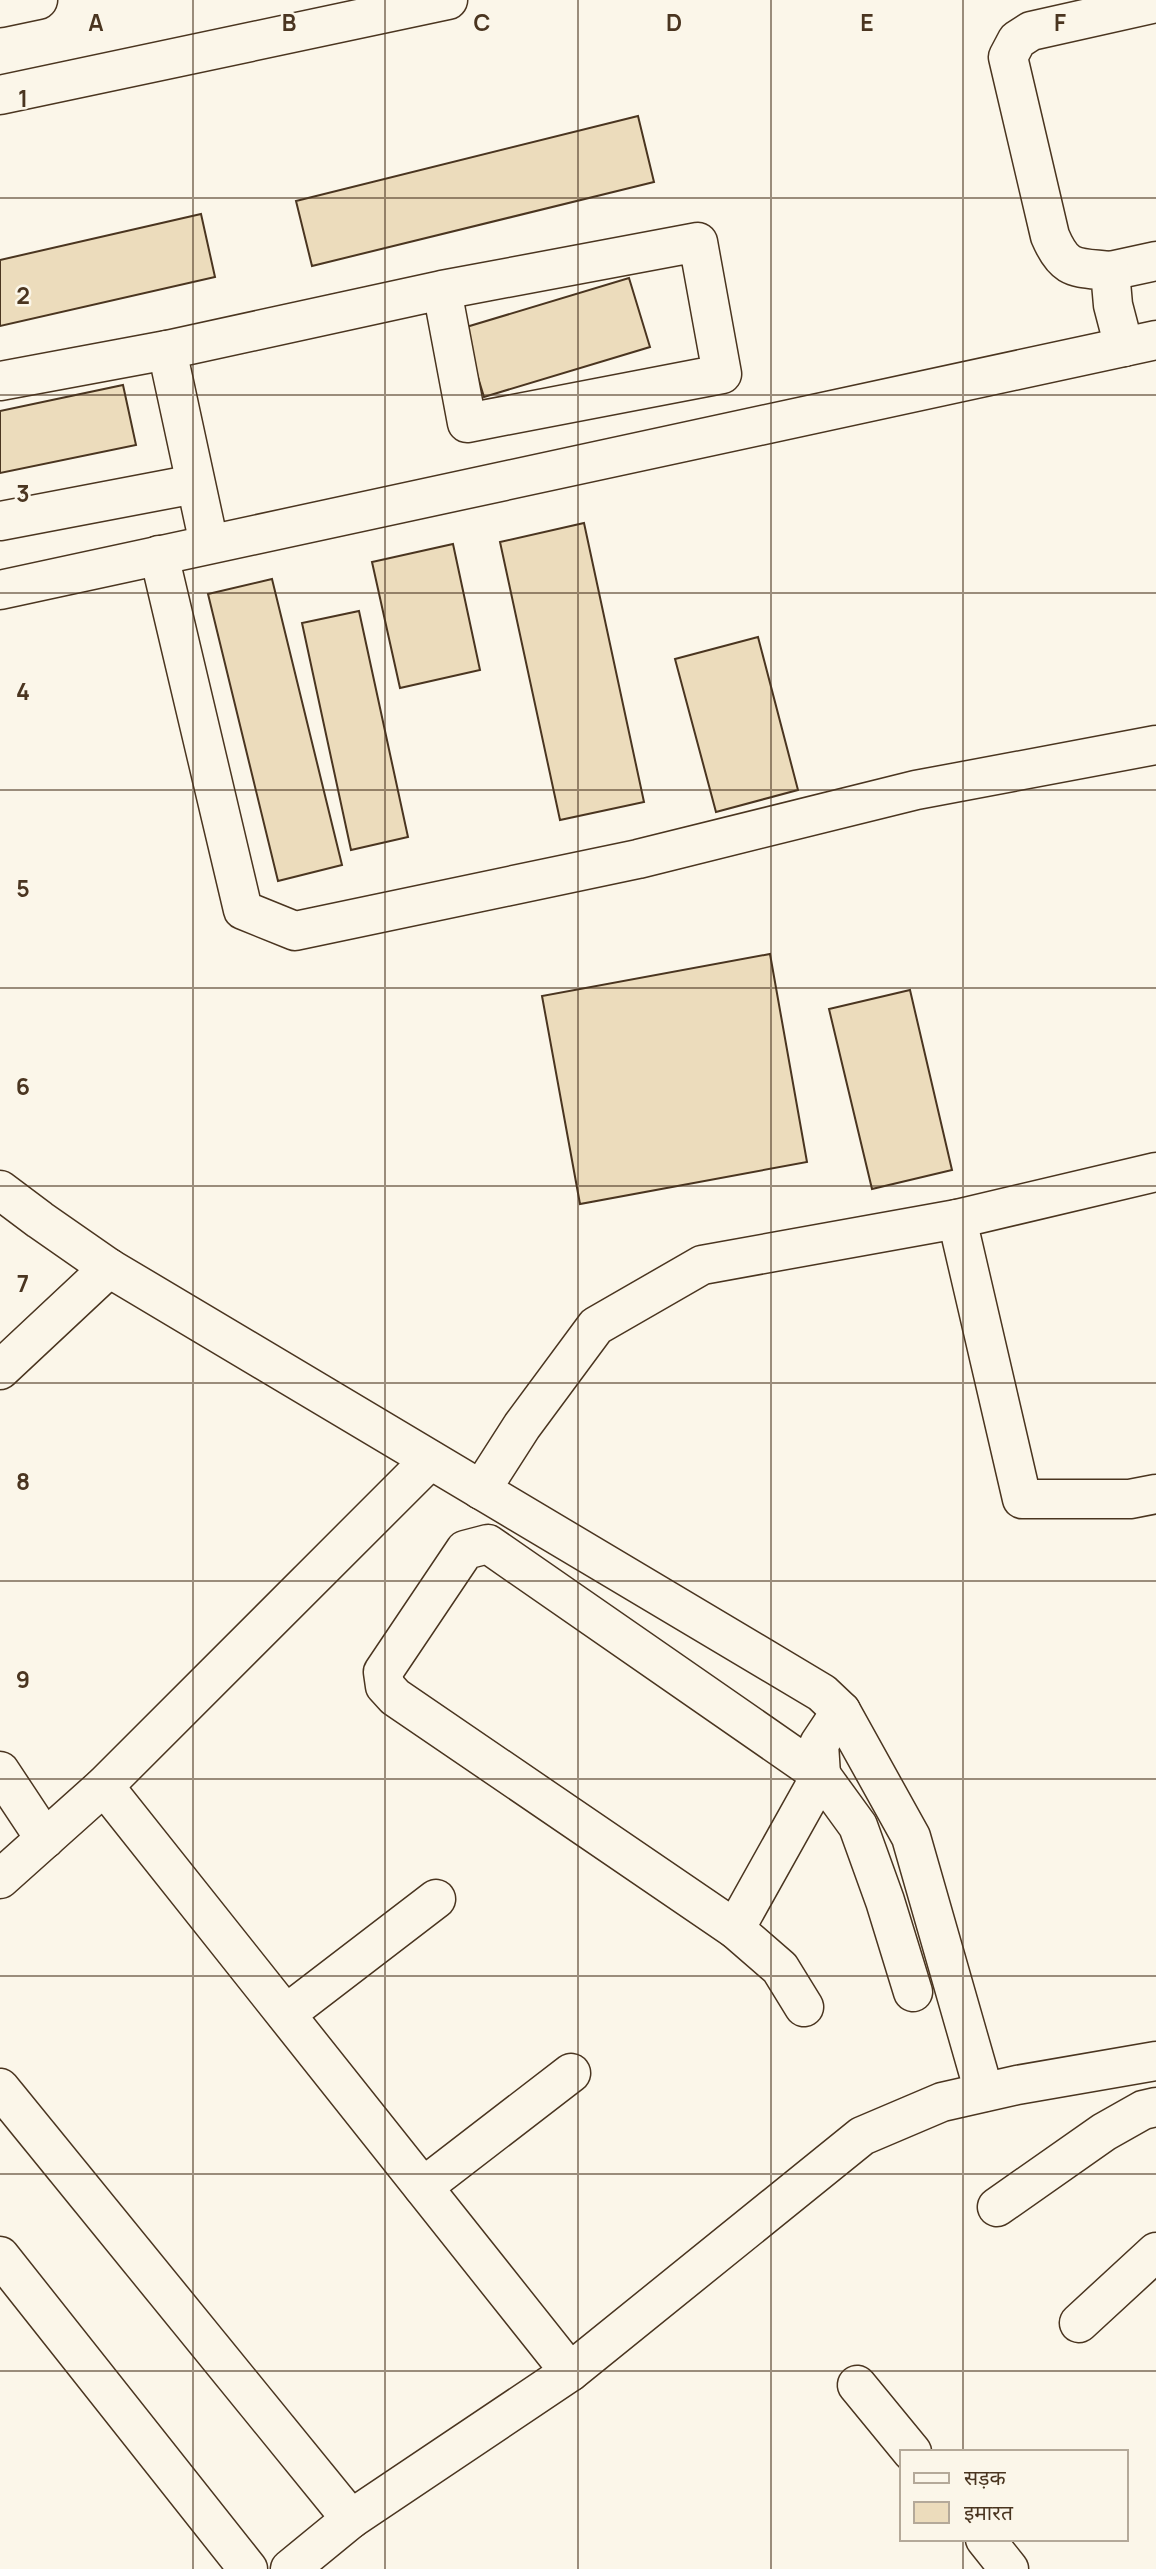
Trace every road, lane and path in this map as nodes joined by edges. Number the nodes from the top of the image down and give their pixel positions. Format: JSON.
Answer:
{"nodes":[{"id":1,"x":38,"y":0,"type":"edge"},
{"id":2,"x":448,"y":0,"type":"edge"},
{"id":3,"x":1156,"y":3,"type":"edge"},
{"id":4,"x":0,"y":8,"type":"edge"},
{"id":5,"x":349,"y":10,"type":"edge"},
{"id":6,"x":0,"y":95,"type":"edge"},
{"id":7,"x":1156,"y":261,"type":"edge"},
{"id":8,"x":1110,"y":271,"type":"junction"},
{"id":9,"x":442,"y":290,"type":"junction"},
{"id":10,"x":1140,"y":344,"type":"edge"},
{"id":11,"x":167,"y":350,"type":"junction"},
{"id":12,"x":0,"y":381,"type":"edge"},
{"id":13,"x":195,"y":484,"type":"junction"},
{"id":14,"x":0,"y":521,"type":"edge"},
{"id":15,"x":209,"y":544,"type":"junction"},
{"id":16,"x":159,"y":555,"type":"junction"},
{"id":17,"x":0,"y":590,"type":"edge"},
{"id":18,"x":1156,"y":745,"type":"edge"},
{"id":19,"x":1156,"y":1172,"type":"edge"},
{"id":20,"x":0,"y":1190,"type":"edge"},
{"id":21,"x":957,"y":1219,"type":"junction"},
{"id":22,"x":109,"y":1268,"type":"junction"},
{"id":23,"x":0,"y":1370,"type":"edge"},
{"id":24,"x":430,"y":1460,"type":"junction"},
{"id":25,"x":481,"y":1490,"type":"junction"},
{"id":26,"x":1156,"y":1494,"type":"edge"},
{"id":27,"x":841,"y":1711,"type":"junction"},
{"id":28,"x":0,"y":1771,"type":"edge"},
{"id":29,"x":821,"y":1775,"type":"junction"},
{"id":30,"x":104,"y":1786,"type":"junction"},
{"id":31,"x":45,"y":1839,"type":"junction"},
{"id":32,"x":0,"y":1879,"type":"edge"},
{"id":33,"x":436,"y":1899,"type":"dead end"},
{"id":34,"x":735,"y":1929,"type":"junction"},
{"id":35,"x":913,"y":1992,"type":"dead end"},
{"id":36,"x":804,"y":2007,"type":"dead end"},
{"id":37,"x":286,"y":2014,"type":"junction"},
{"id":38,"x":1156,"y":2061,"type":"edge"},
{"id":39,"x":571,"y":2073,"type":"dead end"},
{"id":40,"x":0,"y":2088,"type":"edge"},
{"id":41,"x":984,"y":2092,"type":"junction"},
{"id":42,"x":1156,"y":2108,"type":"edge"},
{"id":43,"x":423,"y":2186,"type":"junction"},
{"id":44,"x":997,"y":2207,"type":"dead end"},
{"id":45,"x":1156,"y":2252,"type":"edge"},
{"id":46,"x":0,"y":2256,"type":"edge"},
{"id":47,"x":1079,"y":2323,"type":"dead end"},
{"id":48,"x":570,"y":2372,"type":"junction"},
{"id":49,"x":857,"y":2385,"type":"dead end"},
{"id":50,"x":910,"y":2450,"type":"edge"},
{"id":51,"x":351,"y":2519,"type":"junction"},
{"id":52,"x":987,"y":2541,"type":"edge"},
{"id":53,"x":248,"y":2569,"type":"edge"},
{"id":54,"x":290,"y":2569,"type":"edge"},
{"id":55,"x":1009,"y":2569,"type":"edge"}],
"edges":[{"from":1,"to":4,"type":"street"},
{"from":2,"to":5,"type":"street"},
{"from":3,"to":8,"type":"street"},
{"from":5,"to":6,"type":"street"},
{"from":7,"to":8,"type":"street"},
{"from":8,"to":10,"type":"street"},
{"from":9,"to":9,"type":"street"},
{"from":9,"to":11,"type":"street"},
{"from":10,"to":15,"type":"street"},
{"from":11,"to":12,"type":"street"},
{"from":11,"to":13,"type":"street"},
{"from":13,"to":14,"type":"street"},
{"from":13,"to":15,"type":"street"},
{"from":15,"to":16,"type":"street"},
{"from":16,"to":17,"type":"street"},
{"from":16,"to":18,"type":"street"},
{"from":19,"to":21,"type":"street"},
{"from":20,"to":22,"type":"street"},
{"from":21,"to":25,"type":"street"},
{"from":21,"to":26,"type":"street"},
{"from":22,"to":23,"type":"street"},
{"from":22,"to":24,"type":"street"},
{"from":24,"to":25,"type":"street"},
{"from":24,"to":30,"type":"street"},
{"from":25,"to":27,"type":"street"},
{"from":27,"to":29,"type":"street"},
{"from":27,"to":41,"type":"street"},
{"from":28,"to":31,"type":"street"},
{"from":29,"to":34,"type":"street"},
{"from":29,"to":34,"type":"street"},
{"from":29,"to":35,"type":"street"},
{"from":30,"to":31,"type":"street"},
{"from":30,"to":37,"type":"street"},
{"from":31,"to":32,"type":"street"},
{"from":33,"to":37,"type":"street"},
{"from":34,"to":36,"type":"street"},
{"from":37,"to":43,"type":"street"},
{"from":38,"to":41,"type":"street"},
{"from":39,"to":43,"type":"street"},
{"from":40,"to":51,"type":"street"},
{"from":41,"to":48,"type":"street"},
{"from":42,"to":44,"type":"street"},
{"from":43,"to":48,"type":"street"},
{"from":45,"to":47,"type":"street"},
{"from":46,"to":53,"type":"street"},
{"from":48,"to":51,"type":"street"},
{"from":49,"to":50,"type":"street"},
{"from":51,"to":54,"type":"street"},
{"from":52,"to":55,"type":"street"}]}
